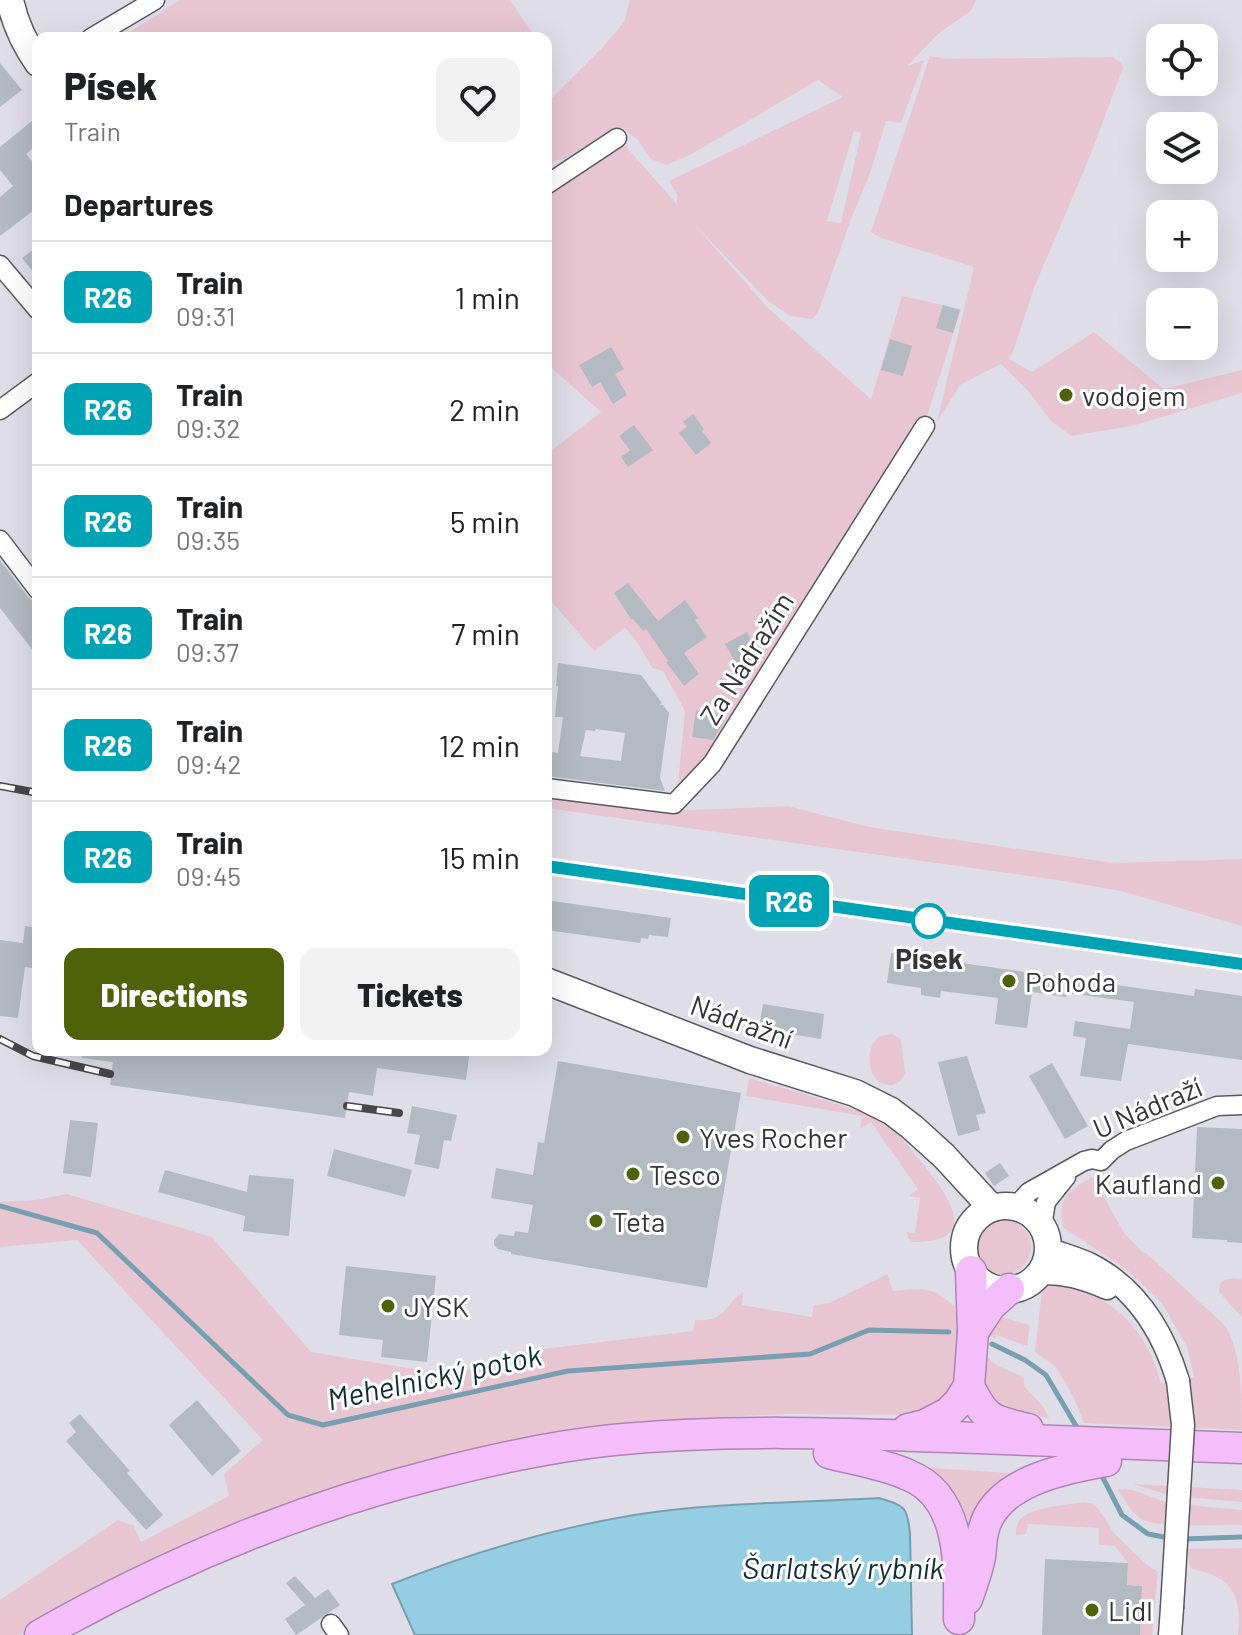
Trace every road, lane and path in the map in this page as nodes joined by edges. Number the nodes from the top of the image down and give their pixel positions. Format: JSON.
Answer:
{"nodes":[{"id":1,"x":10,"y":0,"type":"edge"},
{"id":2,"x":155,"y":0,"type":"edge"},
{"id":3,"x":101,"y":32,"type":"edge"},
{"id":4,"x":32,"y":55,"type":"edge"},
{"id":5,"x":617,"y":138,"type":"dead end"},
{"id":6,"x":552,"y":181,"type":"edge"},
{"id":7,"x":0,"y":265,"type":"edge"},
{"id":8,"x":32,"y":303,"type":"edge"},
{"id":9,"x":32,"y":386,"type":"edge"},
{"id":10,"x":0,"y":410,"type":"edge"},
{"id":11,"x":925,"y":426,"type":"dead end"},
{"id":12,"x":0,"y":540,"type":"edge"},
{"id":13,"x":32,"y":582,"type":"edge"},
{"id":14,"x":552,"y":789,"type":"edge"},
{"id":15,"x":552,"y":983,"type":"edge"},
{"id":16,"x":1242,"y":1105,"type":"edge"},
{"id":17,"x":1075,"y":1166,"type":"junction"},
{"id":18,"x":993,"y":1212,"type":"junction"},
{"id":19,"x":1043,"y":1250,"type":"junction"},
{"id":20,"x":971,"y":1271,"type":"junction"},
{"id":21,"x":1009,"y":1289,"type":"junction"},
{"id":22,"x":973,"y":1332,"type":"junction"},
{"id":23,"x":969,"y":1386,"type":"junction"},
{"id":24,"x":883,"y":1435,"type":"junction"},
{"id":25,"x":1242,"y":1448,"type":"edge"},
{"id":26,"x":1064,"y":1451,"type":"junction"},
{"id":27,"x":1101,"y":1452,"type":"junction"},
{"id":28,"x":829,"y":1453,"type":"junction"},
{"id":29,"x":1242,"y":1466,"type":"edge"},
{"id":30,"x":958,"y":1627,"type":"edge"},
{"id":31,"x":40,"y":1635,"type":"edge"},
{"id":32,"x":76,"y":1635,"type":"edge"},
{"id":33,"x":1170,"y":1635,"type":"edge"}],
"edges":[{"from":1,"to":4,"type":"main road"},
{"from":2,"to":3,"type":"street"},
{"from":5,"to":6,"type":"street"},
{"from":7,"to":8,"type":"street"},
{"from":9,"to":10,"type":"street"},
{"from":11,"to":14,"type":"street","name":"Za Nádražím"},
{"from":12,"to":13,"type":"street"},
{"from":15,"to":18,"type":"main road","name":"Nádražní"},
{"from":16,"to":17,"type":"street","name":"U Nádraží"},
{"from":17,"to":18,"type":"street","name":"U Nádraží"},
{"from":17,"to":19,"type":"street"},
{"from":18,"to":19,"type":"main road"},
{"from":18,"to":20,"type":"main road"},
{"from":19,"to":21,"type":"main road"},
{"from":19,"to":33,"type":"street","bridge":true},
{"from":20,"to":21,"type":"main road"},
{"from":20,"to":22,"type":"highway"},
{"from":21,"to":22,"type":"highway"},
{"from":22,"to":23,"type":"highway"},
{"from":23,"to":24,"type":"highway"},
{"from":23,"to":26,"type":"highway"},
{"from":24,"to":26,"type":"highway"},
{"from":24,"to":31,"type":"highway"},
{"from":25,"to":27,"type":"highway"},
{"from":26,"to":27,"type":"highway"},
{"from":26,"to":28,"type":"highway"},
{"from":26,"to":30,"type":"highway"},
{"from":27,"to":29,"type":"highway"},
{"from":28,"to":30,"type":"highway"},
{"from":28,"to":32,"type":"highway"}]}
